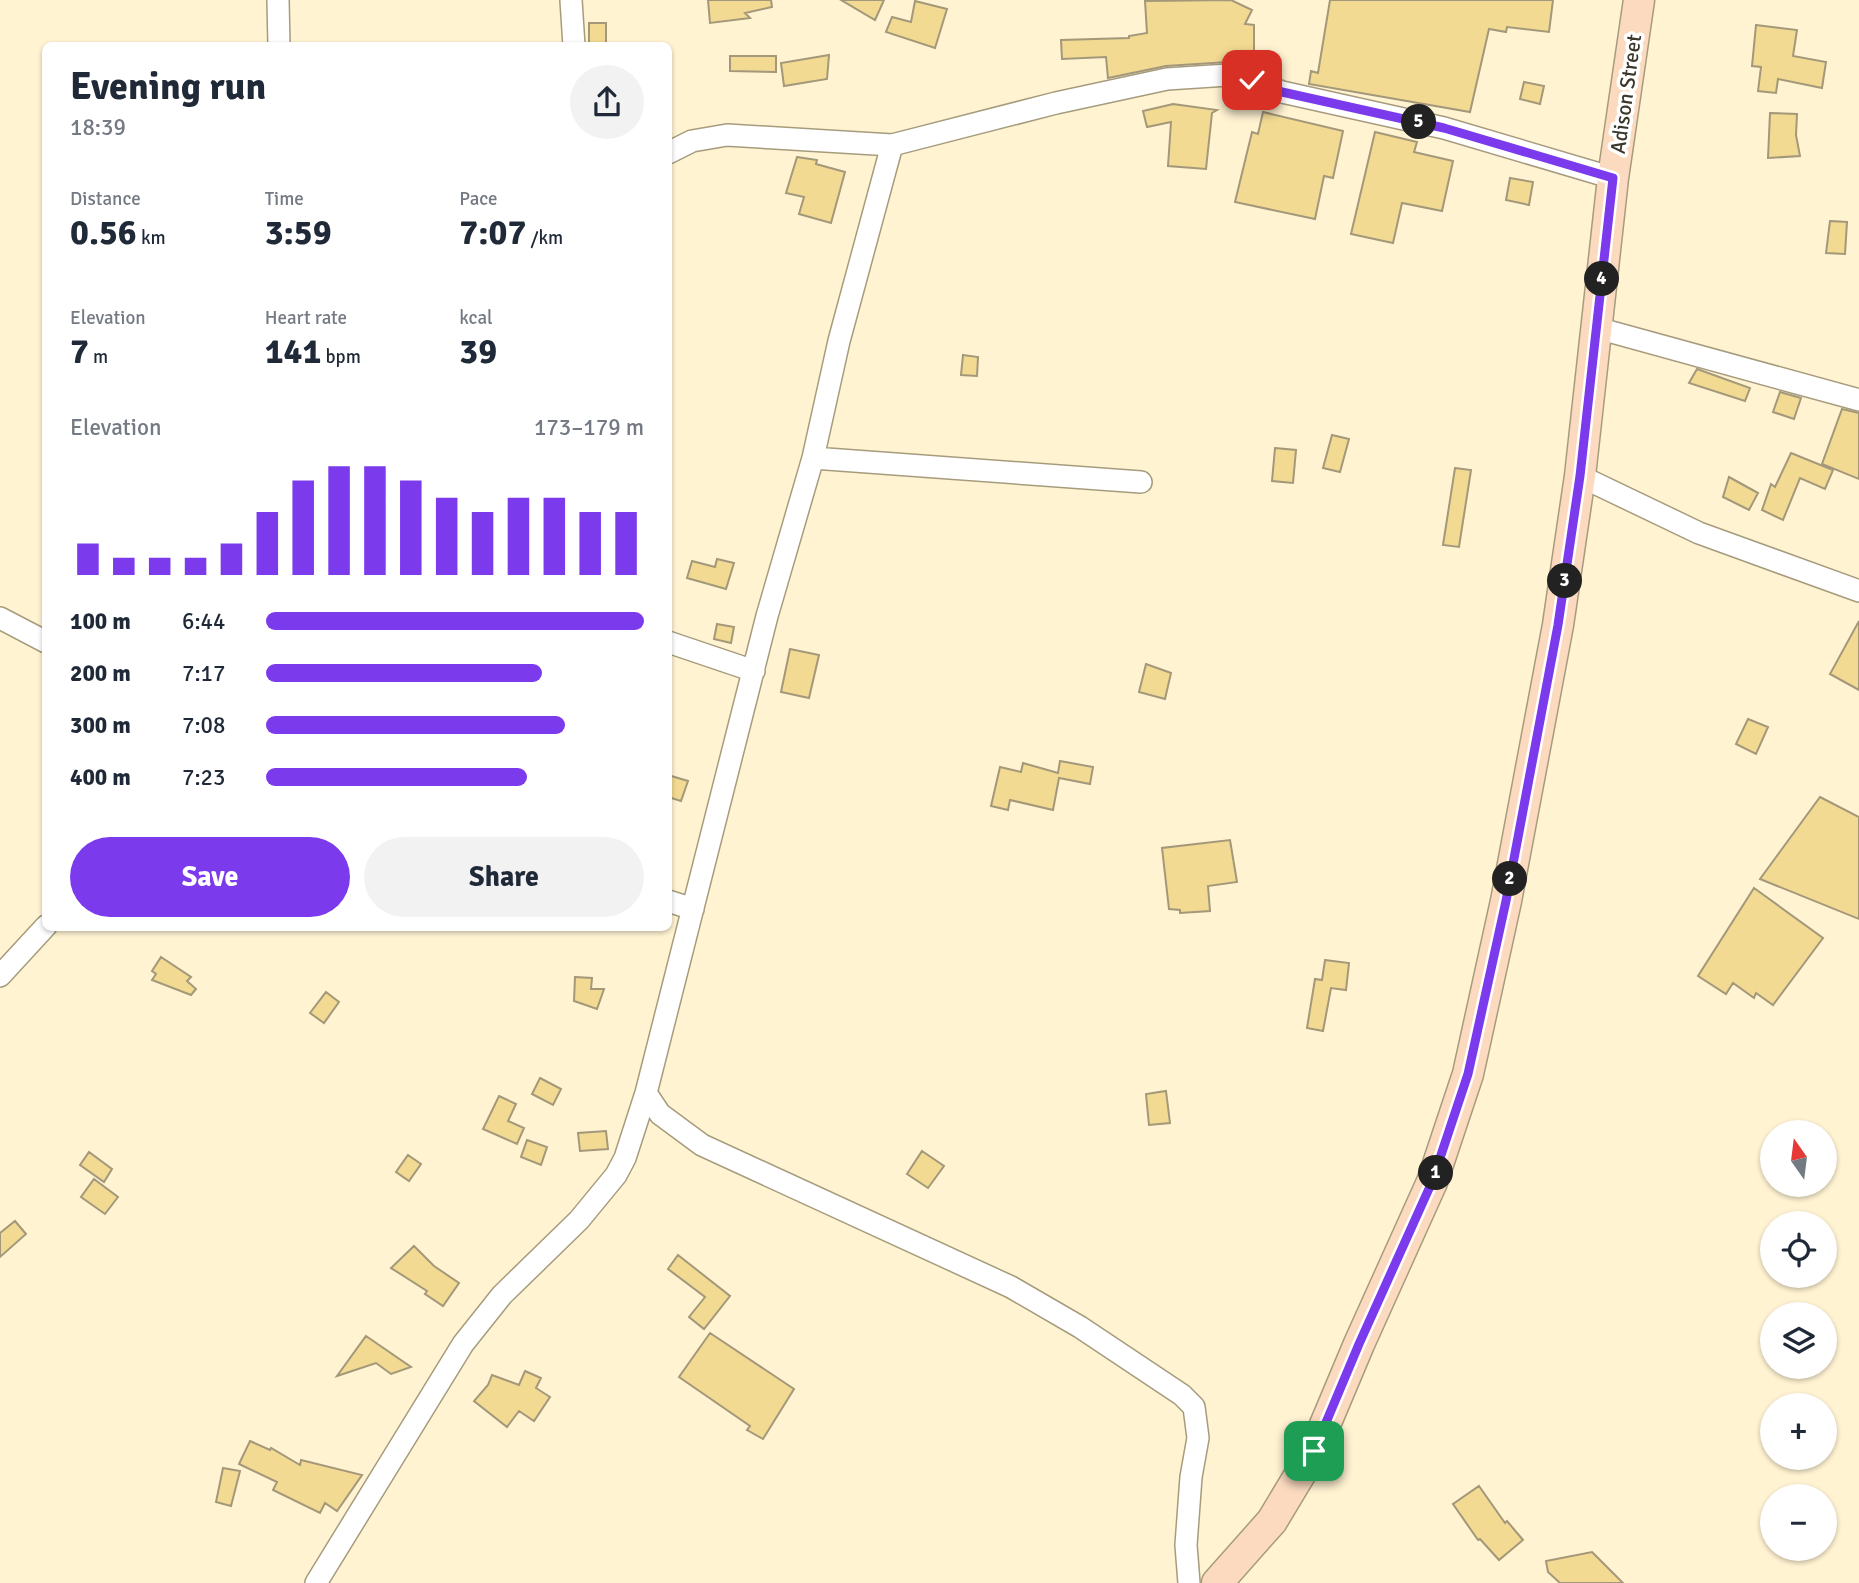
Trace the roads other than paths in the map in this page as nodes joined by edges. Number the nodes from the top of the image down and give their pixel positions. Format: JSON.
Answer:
{"nodes":[{"id":1,"x":278,"y":0,"type":"edge"},
{"id":2,"x":571,"y":0,"type":"edge"},
{"id":3,"x":1639,"y":0,"type":"edge"},
{"id":4,"x":279,"y":42,"type":"edge"},
{"id":5,"x":574,"y":42,"type":"edge"},
{"id":6,"x":892,"y":145,"type":"junction"},
{"id":7,"x":672,"y":151,"type":"edge"},
{"id":8,"x":1613,"y":178,"type":"junction"},
{"id":9,"x":1597,"y":328,"type":"junction"},
{"id":10,"x":1859,"y":400,"type":"edge"},
{"id":11,"x":813,"y":458,"type":"junction"},
{"id":12,"x":1580,"y":476,"type":"junction"},
{"id":13,"x":1141,"y":482,"type":"dead end"},
{"id":14,"x":1859,"y":591,"type":"edge"},
{"id":15,"x":0,"y":618,"type":"edge"},
{"id":16,"x":42,"y":640,"type":"edge"},
{"id":17,"x":672,"y":643,"type":"edge"},
{"id":18,"x":754,"y":671,"type":"junction"},
{"id":19,"x":672,"y":902,"type":"edge"},
{"id":20,"x":693,"y":909,"type":"junction"},
{"id":21,"x":42,"y":930,"type":"edge"},
{"id":22,"x":0,"y":976,"type":"edge"},
{"id":23,"x":646,"y":1093,"type":"junction"},
{"id":24,"x":316,"y":1583,"type":"edge"},
{"id":25,"x":1189,"y":1583,"type":"edge"},
{"id":26,"x":1217,"y":1583,"type":"edge"}],
"edges":[{"from":1,"to":4,"type":"street"},
{"from":2,"to":5,"type":"street"},
{"from":3,"to":8,"type":"street","name":"Adison Street"},
{"from":6,"to":7,"type":"street"},
{"from":6,"to":8,"type":"street"},
{"from":6,"to":11,"type":"street"},
{"from":8,"to":9,"type":"street","name":"Adison Street"},
{"from":9,"to":10,"type":"street"},
{"from":9,"to":12,"type":"street","name":"Adison Street"},
{"from":11,"to":13,"type":"street"},
{"from":11,"to":18,"type":"street"},
{"from":12,"to":14,"type":"street"},
{"from":12,"to":26,"type":"street","name":"Adison Street"},
{"from":15,"to":16,"type":"street"},
{"from":17,"to":18,"type":"street"},
{"from":18,"to":20,"type":"street"},
{"from":19,"to":20,"type":"street"},
{"from":20,"to":23,"type":"street"},
{"from":21,"to":22,"type":"street"},
{"from":23,"to":24,"type":"street"},
{"from":23,"to":25,"type":"street"}]}
